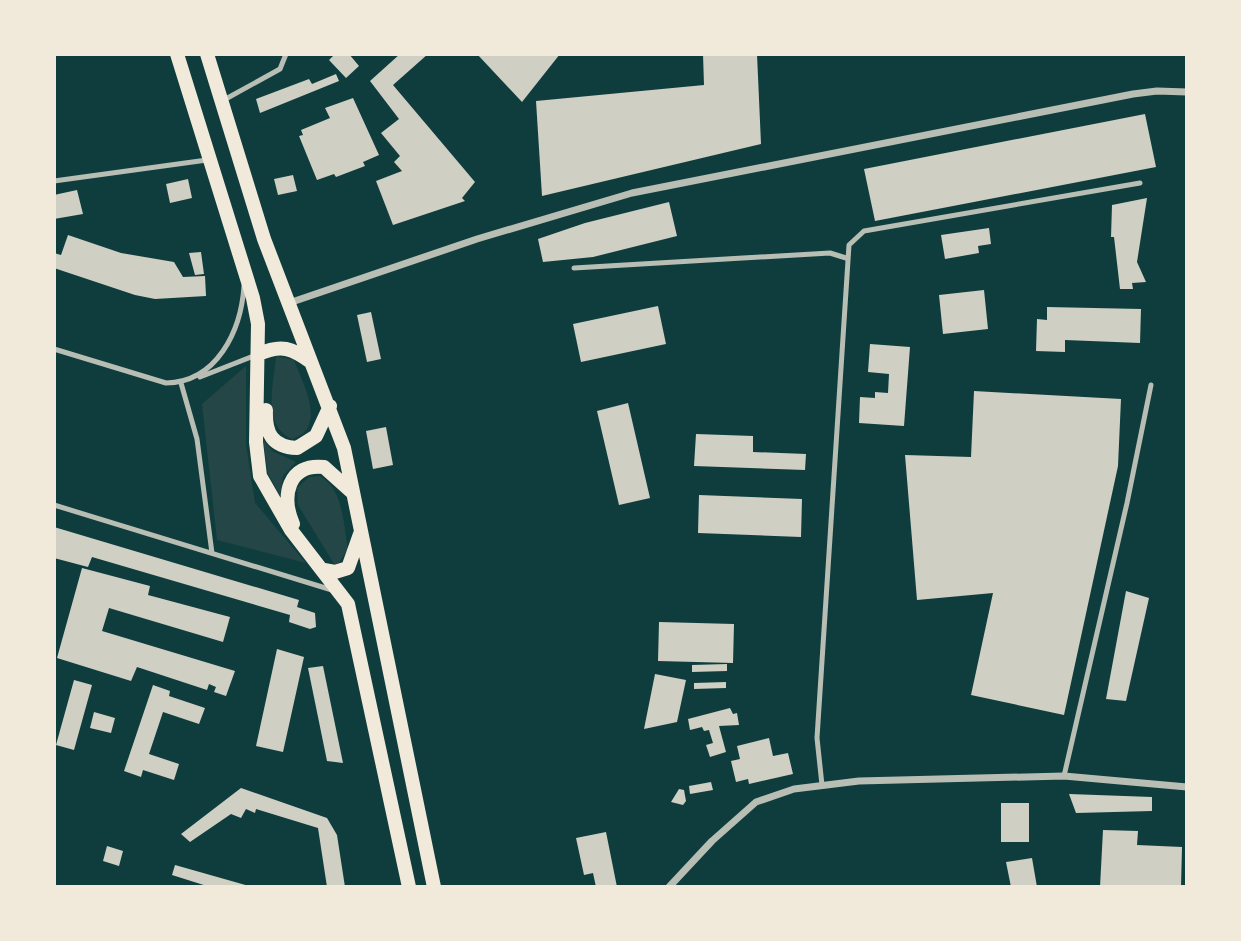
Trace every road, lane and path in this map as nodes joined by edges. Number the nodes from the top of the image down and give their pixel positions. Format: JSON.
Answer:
{"nodes":[{"id":1,"x":177,"y":54,"type":"edge"},
{"id":2,"x":207,"y":54,"type":"edge"},
{"id":3,"x":286,"y":54,"type":"edge"},
{"id":4,"x":1187,"y":92,"type":"edge"},
{"id":5,"x":222,"y":101,"type":"junction"},
{"id":6,"x":210,"y":159,"type":"junction"},
{"id":7,"x":54,"y":181,"type":"edge"},
{"id":8,"x":1140,"y":183,"type":"dead end"},
{"id":9,"x":846,"y":258,"type":"junction"},
{"id":10,"x":245,"y":265,"type":"junction"},
{"id":11,"x":574,"y":268,"type":"dead end"},
{"id":12,"x":289,"y":303,"type":"junction"},
{"id":13,"x":54,"y":349,"type":"edge"},
{"id":14,"x":259,"y":354,"type":"junction"},
{"id":15,"x":313,"y":363,"type":"junction"},
{"id":16,"x":194,"y":378,"type":"junction"},
{"id":17,"x":181,"y":383,"type":"junction"},
{"id":18,"x":1151,"y":384,"type":"dead end"},
{"id":19,"x":330,"y":406,"type":"junction"},
{"id":20,"x":354,"y":495,"type":"junction"},
{"id":21,"x":54,"y":505,"type":"edge"},
{"id":22,"x":361,"y":529,"type":"junction"},
{"id":23,"x":300,"y":541,"type":"junction"},
{"id":24,"x":212,"y":553,"type":"junction"},
{"id":25,"x":324,"y":570,"type":"junction"},
{"id":26,"x":340,"y":592,"type":"junction"},
{"id":27,"x":1064,"y":776,"type":"junction"},
{"id":28,"x":822,"y":785,"type":"junction"},
{"id":29,"x":1187,"y":787,"type":"edge"},
{"id":30,"x":410,"y":887,"type":"edge"},
{"id":31,"x":435,"y":887,"type":"edge"},
{"id":32,"x":669,"y":887,"type":"edge"}],
"edges":[{"from":1,"to":6,"type":"main road"},
{"from":2,"to":5,"type":"main road"},
{"from":3,"to":5,"type":"lane"},
{"from":4,"to":12,"type":"street"},
{"from":5,"to":12,"type":"main road"},
{"from":6,"to":7,"type":"lane"},
{"from":6,"to":10,"type":"main road"},
{"from":8,"to":9,"type":"lane"},
{"from":9,"to":11,"type":"lane"},
{"from":9,"to":28,"type":"lane"},
{"from":10,"to":14,"type":"main road"},
{"from":10,"to":16,"type":"lane"},
{"from":12,"to":15,"type":"main road"},
{"from":13,"to":17,"type":"lane"},
{"from":14,"to":15,"type":"main road"},
{"from":14,"to":16,"type":"lane"},
{"from":14,"to":19,"type":"main road"},
{"from":14,"to":23,"type":"main road"},
{"from":15,"to":19,"type":"main road"},
{"from":16,"to":17,"type":"lane"},
{"from":17,"to":24,"type":"lane"},
{"from":18,"to":27,"type":"lane"},
{"from":19,"to":20,"type":"main road"},
{"from":20,"to":22,"type":"main road"},
{"from":20,"to":23,"type":"main road"},
{"from":21,"to":24,"type":"lane"},
{"from":22,"to":25,"type":"main road"},
{"from":22,"to":31,"type":"main road"},
{"from":23,"to":25,"type":"main road"},
{"from":24,"to":26,"type":"lane"},
{"from":25,"to":26,"type":"main road"},
{"from":26,"to":30,"type":"main road"},
{"from":27,"to":28,"type":"street"},
{"from":27,"to":29,"type":"street"},
{"from":28,"to":32,"type":"street"}]}
